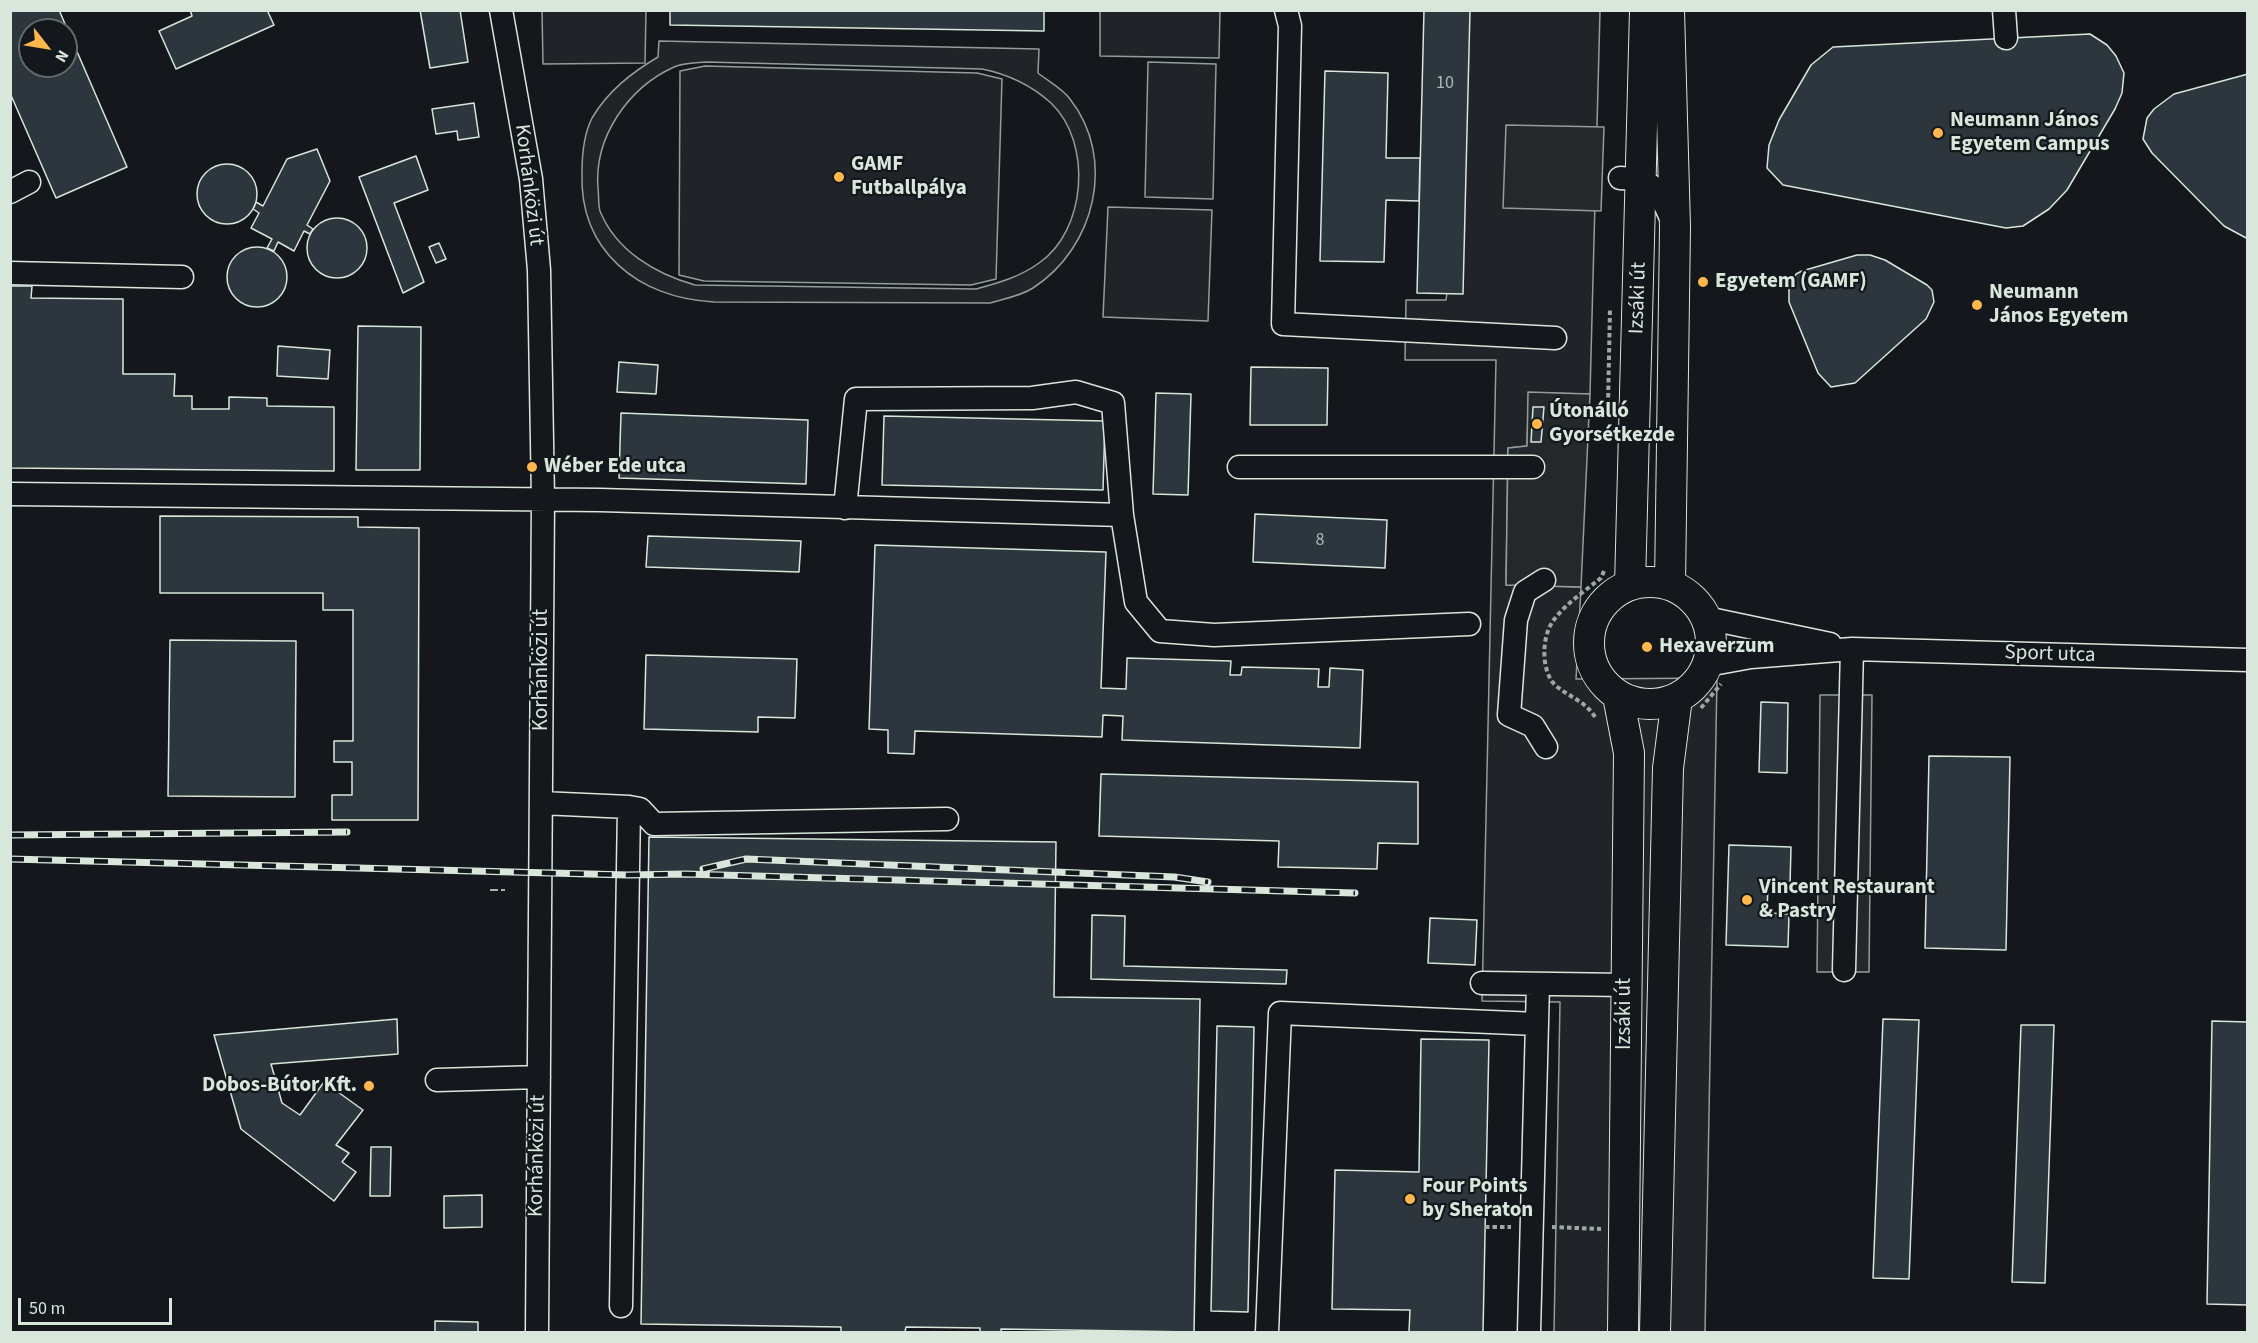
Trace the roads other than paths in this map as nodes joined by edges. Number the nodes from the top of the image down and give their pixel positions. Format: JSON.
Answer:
{"nodes":[{"id":1,"x":501,"y":10,"type":"edge"},
{"id":2,"x":1286,"y":10,"type":"edge"},
{"id":3,"x":1645,"y":10,"type":"edge"},
{"id":4,"x":1669,"y":10,"type":"edge"},
{"id":5,"x":2004,"y":10,"type":"edge"},
{"id":6,"x":2006,"y":38,"type":"dead end"},
{"id":7,"x":1631,"y":179,"type":"junction"},
{"id":8,"x":1675,"y":227,"type":"junction"},
{"id":9,"x":10,"y":273,"type":"edge"},
{"id":10,"x":182,"y":278,"type":"dead end"},
{"id":11,"x":1554,"y":338,"type":"dead end"},
{"id":12,"x":1239,"y":467,"type":"dead end"},
{"id":13,"x":1533,"y":467,"type":"dead end"},
{"id":14,"x":10,"y":494,"type":"edge"},
{"id":15,"x":543,"y":499,"type":"junction"},
{"id":16,"x":845,"y":508,"type":"junction"},
{"id":17,"x":1122,"y":515,"type":"junction"},
{"id":18,"x":1531,"y":582,"type":"dead end"},
{"id":19,"x":1630,"y":585,"type":"junction"},
{"id":20,"x":1670,"y":585,"type":"junction"},
{"id":21,"x":1706,"y":618,"type":"junction"},
{"id":22,"x":1469,"y":624,"type":"dead end"},
{"id":23,"x":1852,"y":650,"type":"junction"},
{"id":24,"x":2247,"y":660,"type":"edge"},
{"id":25,"x":1719,"y":672,"type":"junction"},
{"id":26,"x":1618,"y":696,"type":"junction"},
{"id":27,"x":1686,"y":707,"type":"junction"},
{"id":28,"x":1545,"y":747,"type":"dead end"},
{"id":29,"x":541,"y":803,"type":"junction"},
{"id":30,"x":629,"y":807,"type":"junction"},
{"id":31,"x":947,"y":819,"type":"dead end"},
{"id":32,"x":1844,"y":970,"type":"dead end"},
{"id":33,"x":1482,"y":983,"type":"dead end"},
{"id":34,"x":1538,"y":984,"type":"junction"},
{"id":35,"x":1626,"y":985,"type":"junction"},
{"id":36,"x":1537,"y":1024,"type":"junction"},
{"id":37,"x":539,"y":1077,"type":"junction"},
{"id":38,"x":436,"y":1080,"type":"dead end"},
{"id":39,"x":621,"y":1306,"type":"dead end"},
{"id":40,"x":537,"y":1332,"type":"edge"},
{"id":41,"x":1267,"y":1332,"type":"edge"},
{"id":42,"x":1528,"y":1332,"type":"edge"},
{"id":43,"x":1623,"y":1332,"type":"edge"},
{"id":44,"x":1655,"y":1332,"type":"edge"}],
"edges":[{"from":1,"to":15,"type":"street","name":"Korhánközi út"},
{"from":2,"to":11,"type":"street"},
{"from":3,"to":7,"type":"main road","name":"Izsáki út"},
{"from":4,"to":8,"type":"main road","name":"Izsáki út"},
{"from":5,"to":6,"type":"street"},
{"from":7,"to":8,"type":"street"},
{"from":7,"to":19,"type":"main road","name":"Izsáki út"},
{"from":8,"to":20,"type":"main road","name":"Izsáki út"},
{"from":9,"to":10,"type":"street"},
{"from":12,"to":13,"type":"street"},
{"from":14,"to":15,"type":"street"},
{"from":15,"to":16,"type":"street"},
{"from":15,"to":29,"type":"street","name":"Korhánközi út"},
{"from":16,"to":17,"type":"street"},
{"from":16,"to":17,"type":"street"},
{"from":17,"to":22,"type":"street"},
{"from":18,"to":28,"type":"street"},
{"from":19,"to":20,"type":"main road"},
{"from":19,"to":26,"type":"main road"},
{"from":20,"to":21,"type":"main road"},
{"from":21,"to":23,"type":"street"},
{"from":21,"to":25,"type":"main road"},
{"from":23,"to":24,"type":"street","name":"Sport utca"},
{"from":23,"to":25,"type":"street"},
{"from":23,"to":32,"type":"street"},
{"from":25,"to":27,"type":"main road"},
{"from":26,"to":27,"type":"main road"},
{"from":26,"to":35,"type":"main road","name":"Izsáki út"},
{"from":27,"to":44,"type":"main road","name":"Izsáki út"},
{"from":29,"to":30,"type":"street"},
{"from":29,"to":37,"type":"street","name":"Korhánközi út"},
{"from":30,"to":31,"type":"street"},
{"from":30,"to":39,"type":"street"},
{"from":33,"to":34,"type":"street"},
{"from":34,"to":35,"type":"street"},
{"from":34,"to":36,"type":"street"},
{"from":35,"to":43,"type":"main road","name":"Izsáki út"},
{"from":36,"to":41,"type":"street"},
{"from":36,"to":42,"type":"street"},
{"from":37,"to":38,"type":"street"},
{"from":37,"to":40,"type":"street","name":"Korhánközi út"}]}
